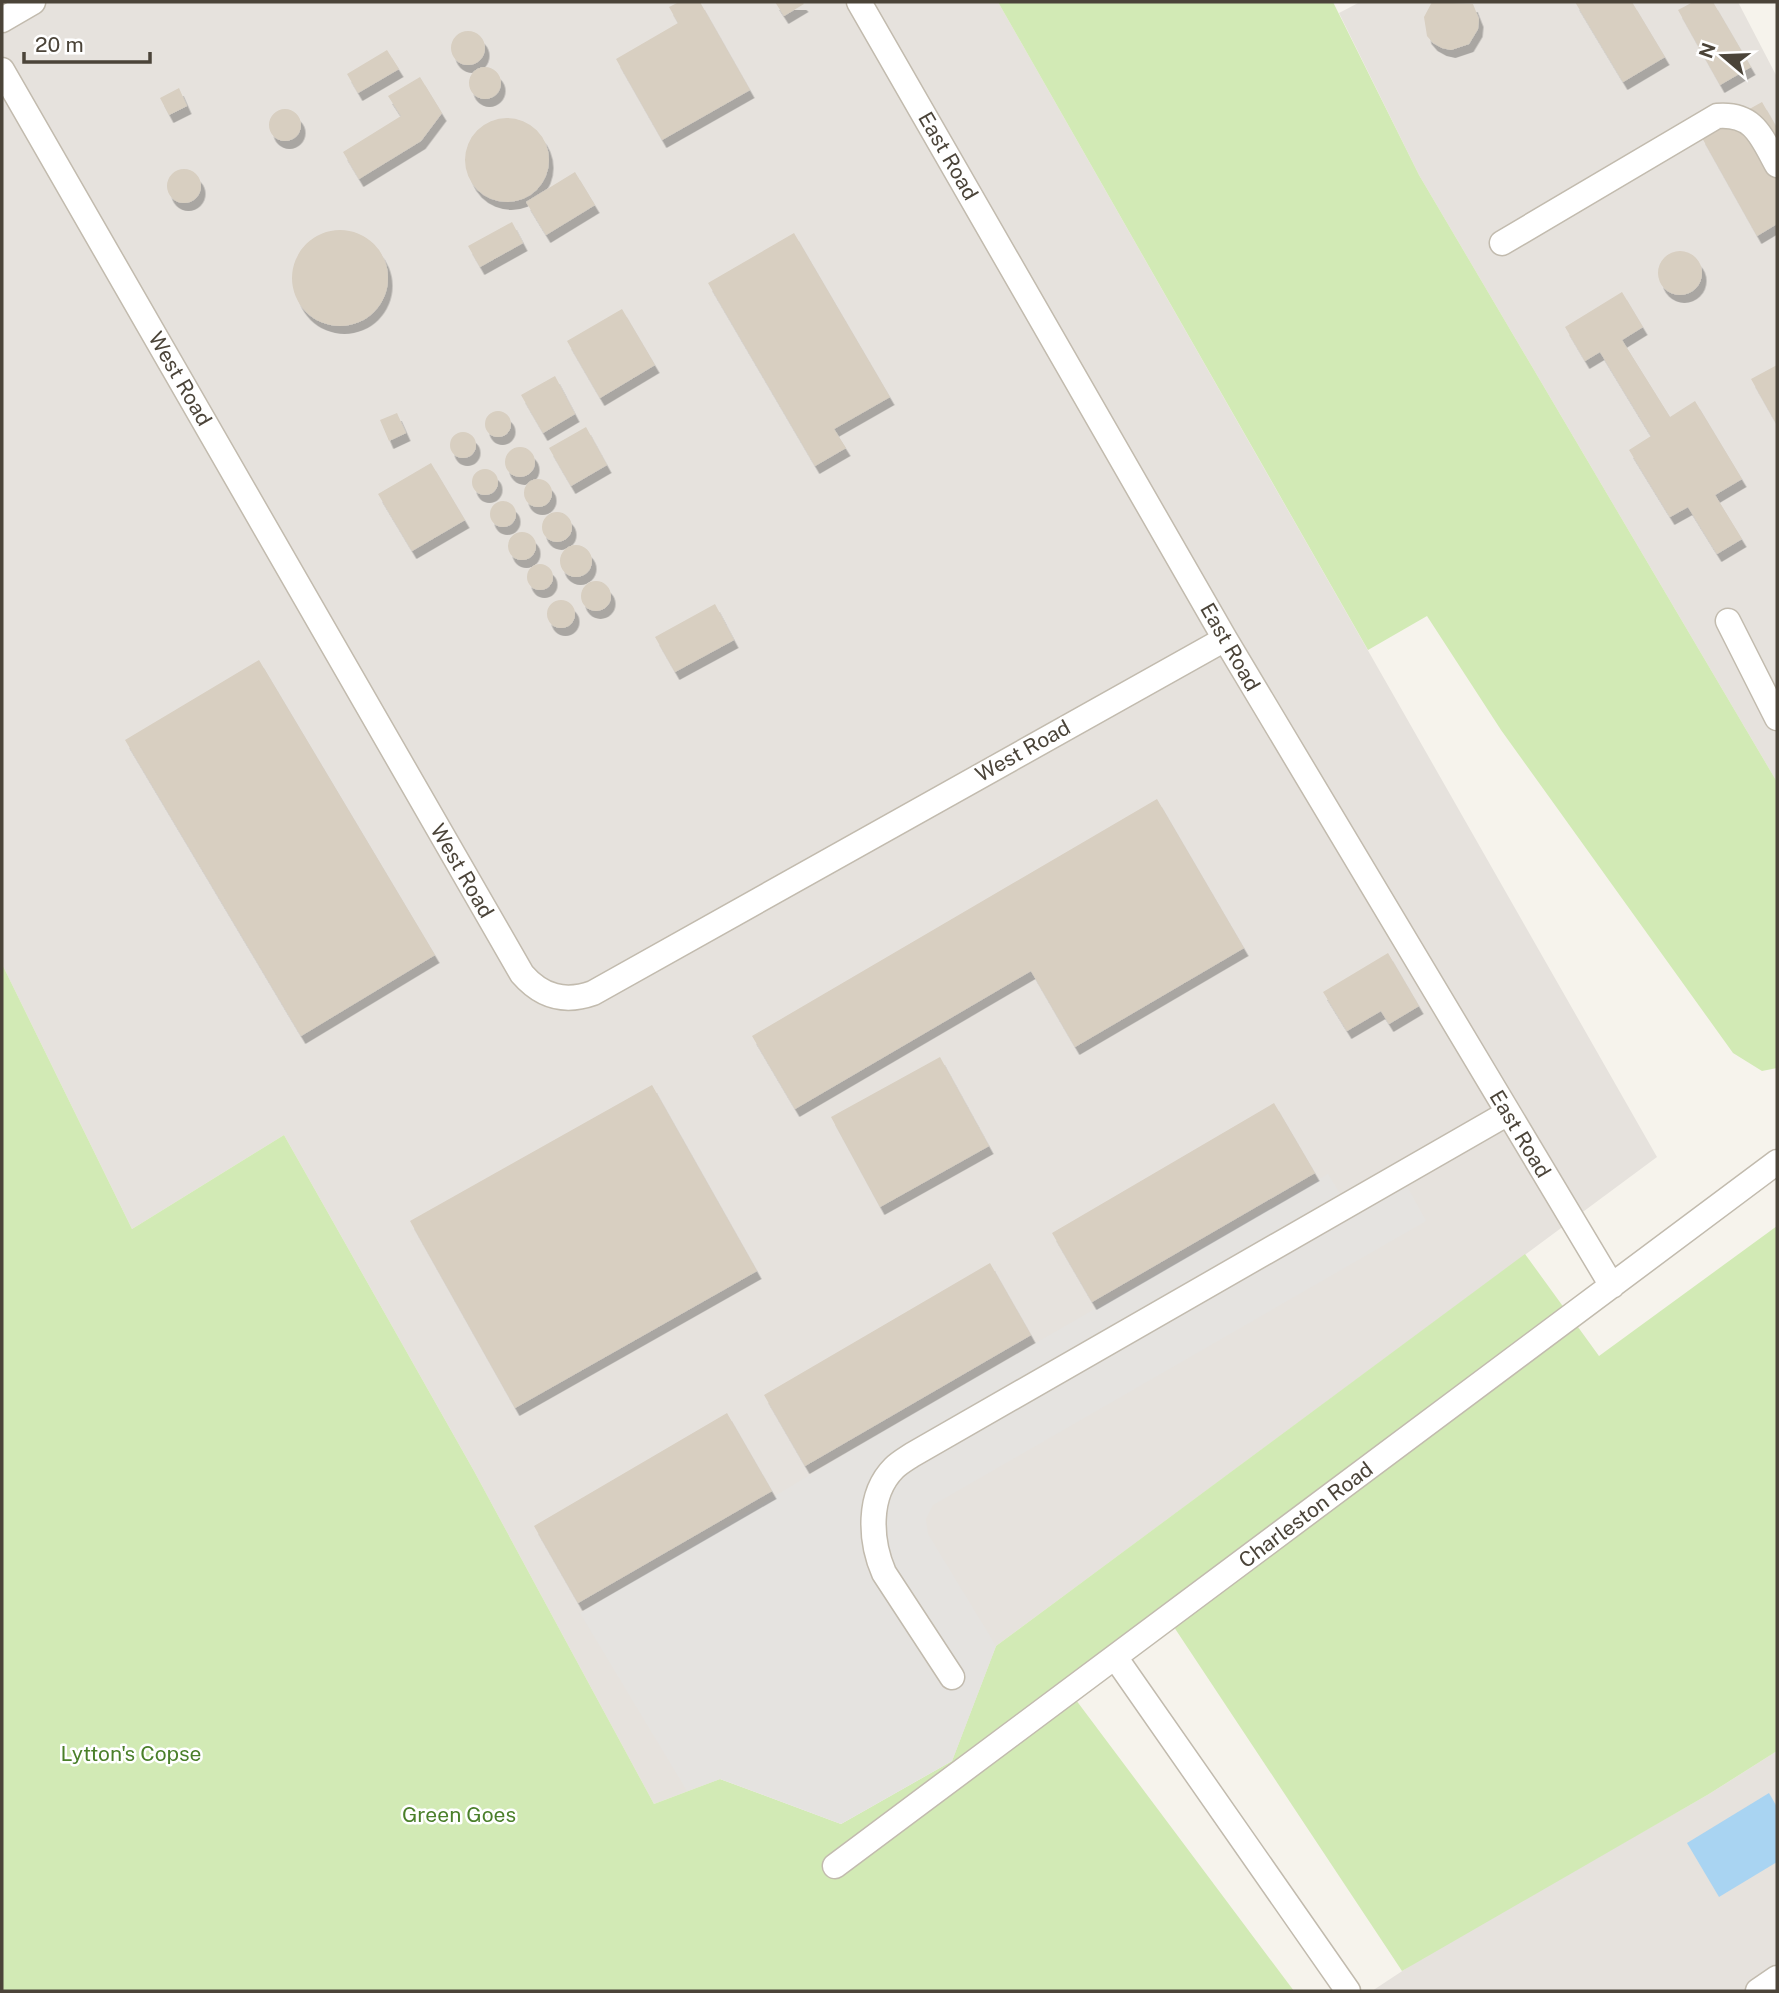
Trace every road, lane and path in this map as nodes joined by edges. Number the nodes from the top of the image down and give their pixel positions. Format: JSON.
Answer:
{"nodes":[{"id":1,"x":33,"y":2,"type":"edge"},
{"id":2,"x":859,"y":2,"type":"edge"},
{"id":3,"x":2,"y":20,"type":"edge"},
{"id":4,"x":2,"y":70,"type":"edge"},
{"id":5,"x":1777,"y":165,"type":"edge"},
{"id":6,"x":1502,"y":243,"type":"dead end"},
{"id":7,"x":1728,"y":621,"type":"dead end"},
{"id":8,"x":1225,"y":639,"type":"junction"},
{"id":9,"x":1777,"y":719,"type":"edge"},
{"id":10,"x":1508,"y":1113,"type":"junction"},
{"id":11,"x":1777,"y":1162,"type":"edge"},
{"id":12,"x":1612,"y":1286,"type":"junction"},
{"id":13,"x":1115,"y":1657,"type":"junction"},
{"id":14,"x":951,"y":1677,"type":"dead end"},
{"id":15,"x":835,"y":1867,"type":"dead end"},
{"id":16,"x":1777,"y":1978,"type":"edge"},
{"id":17,"x":1348,"y":1991,"type":"edge"},
{"id":18,"x":1758,"y":1991,"type":"edge"}],
"edges":[{"from":1,"to":3,"type":"lane"},
{"from":2,"to":8,"type":"lane","name":"East Road"},
{"from":4,"to":8,"type":"lane","name":"West Road"},
{"from":5,"to":6,"type":"lane"},
{"from":7,"to":9,"type":"lane"},
{"from":8,"to":10,"type":"lane","name":"East Road"},
{"from":10,"to":12,"type":"lane","name":"East Road"},
{"from":10,"to":14,"type":"lane"},
{"from":11,"to":12,"type":"lane","name":"Charleston Road"},
{"from":12,"to":13,"type":"lane","name":"Charleston Road"},
{"from":13,"to":15,"type":"lane","name":"Charleston Road"},
{"from":13,"to":17,"type":"lane"},
{"from":16,"to":18,"type":"lane"}]}
